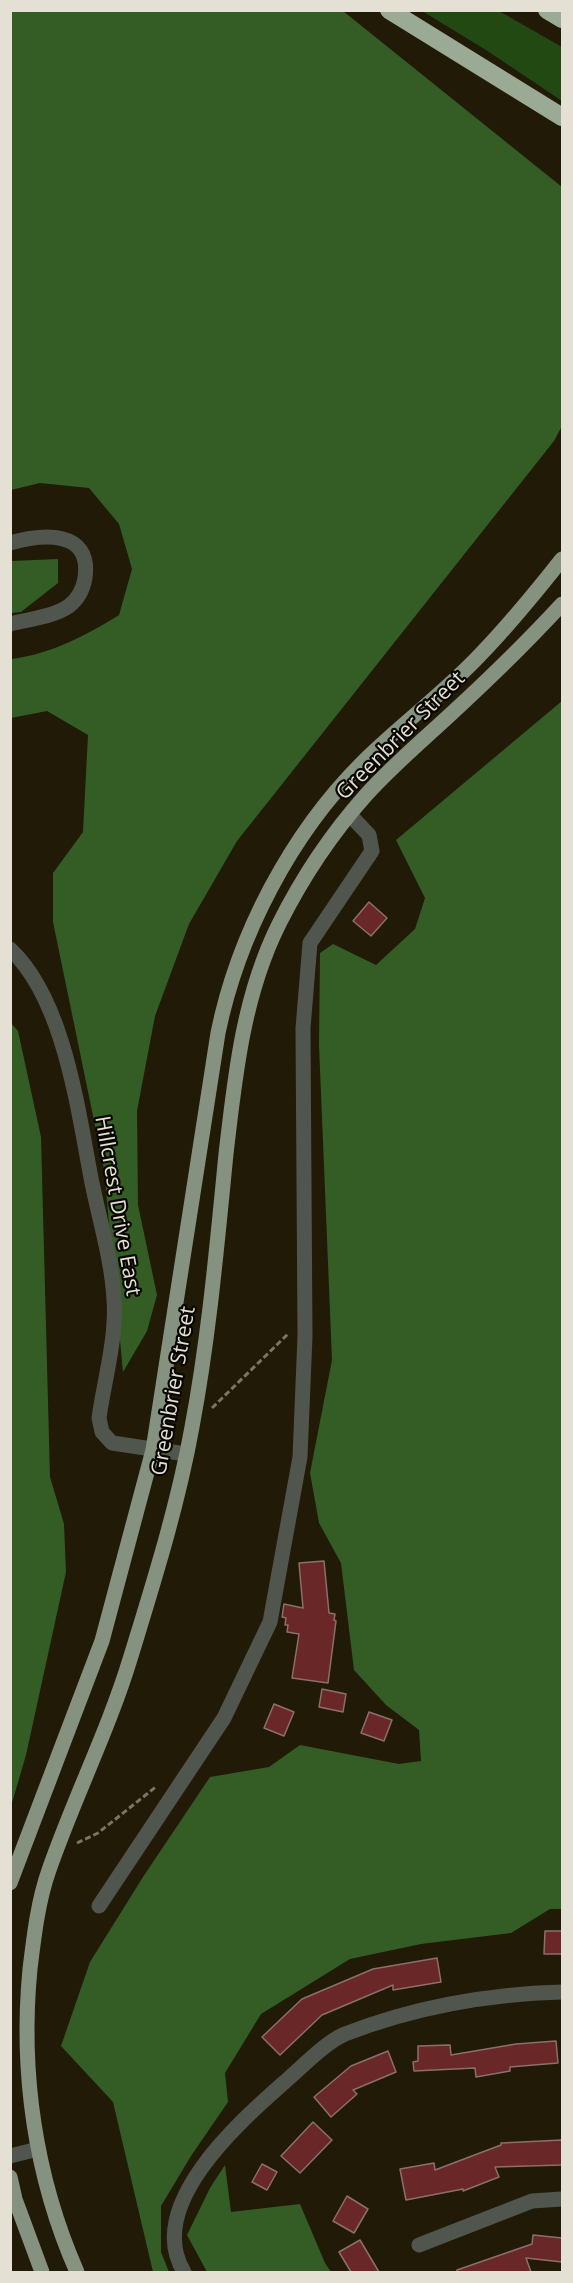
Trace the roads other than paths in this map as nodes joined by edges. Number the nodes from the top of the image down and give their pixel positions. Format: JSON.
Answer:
{"nodes":[{"id":1,"x":389,"y":10,"type":"edge"},
{"id":2,"x":547,"y":10,"type":"edge"},
{"id":3,"x":562,"y":19,"type":"edge"},
{"id":4,"x":562,"y":117,"type":"edge"},
{"id":5,"x":10,"y":543,"type":"edge"},
{"id":6,"x":562,"y":559,"type":"edge"},
{"id":7,"x":562,"y":604,"type":"edge"},
{"id":8,"x":10,"y":624,"type":"edge"},
{"id":9,"x":350,"y":815,"type":"junction"},
{"id":10,"x":10,"y":949,"type":"edge"},
{"id":11,"x":153,"y":1450,"type":"junction"},
{"id":12,"x":186,"y":1454,"type":"junction"},
{"id":13,"x":10,"y":1883,"type":"edge"},
{"id":14,"x":99,"y":1906,"type":"dead end"},
{"id":15,"x":562,"y":1992,"type":"edge"},
{"id":16,"x":38,"y":2149,"type":"junction"},
{"id":17,"x":10,"y":2156,"type":"edge"},
{"id":18,"x":10,"y":2177,"type":"edge"},
{"id":19,"x":562,"y":2199,"type":"edge"},
{"id":20,"x":419,"y":2245,"type":"dead end"},
{"id":21,"x":42,"y":2272,"type":"edge"},
{"id":22,"x":77,"y":2272,"type":"edge"},
{"id":23,"x":184,"y":2272,"type":"edge"}],
"edges":[{"from":1,"to":4,"type":"highway"},
{"from":2,"to":3,"type":"highway"},
{"from":5,"to":8,"type":"street"},
{"from":6,"to":11,"type":"main road","name":"Greenbrier Street"},
{"from":7,"to":9,"type":"main road","name":"Greenbrier Street"},
{"from":9,"to":12,"type":"main road","name":"Greenbrier Street"},
{"from":9,"to":14,"type":"street"},
{"from":10,"to":11,"type":"street","name":"Hillcrest Drive East"},
{"from":11,"to":12,"type":"street","name":"Hillcrest Drive East"},
{"from":11,"to":13,"type":"main road","name":"Greenbrier Street"},
{"from":12,"to":16,"type":"main road","name":"Greenbrier Street"},
{"from":15,"to":23,"type":"street"},
{"from":16,"to":17,"type":"street"},
{"from":16,"to":22,"type":"main road","name":"Greenbrier Street"},
{"from":18,"to":21,"type":"main road"},
{"from":19,"to":20,"type":"street"}]}
